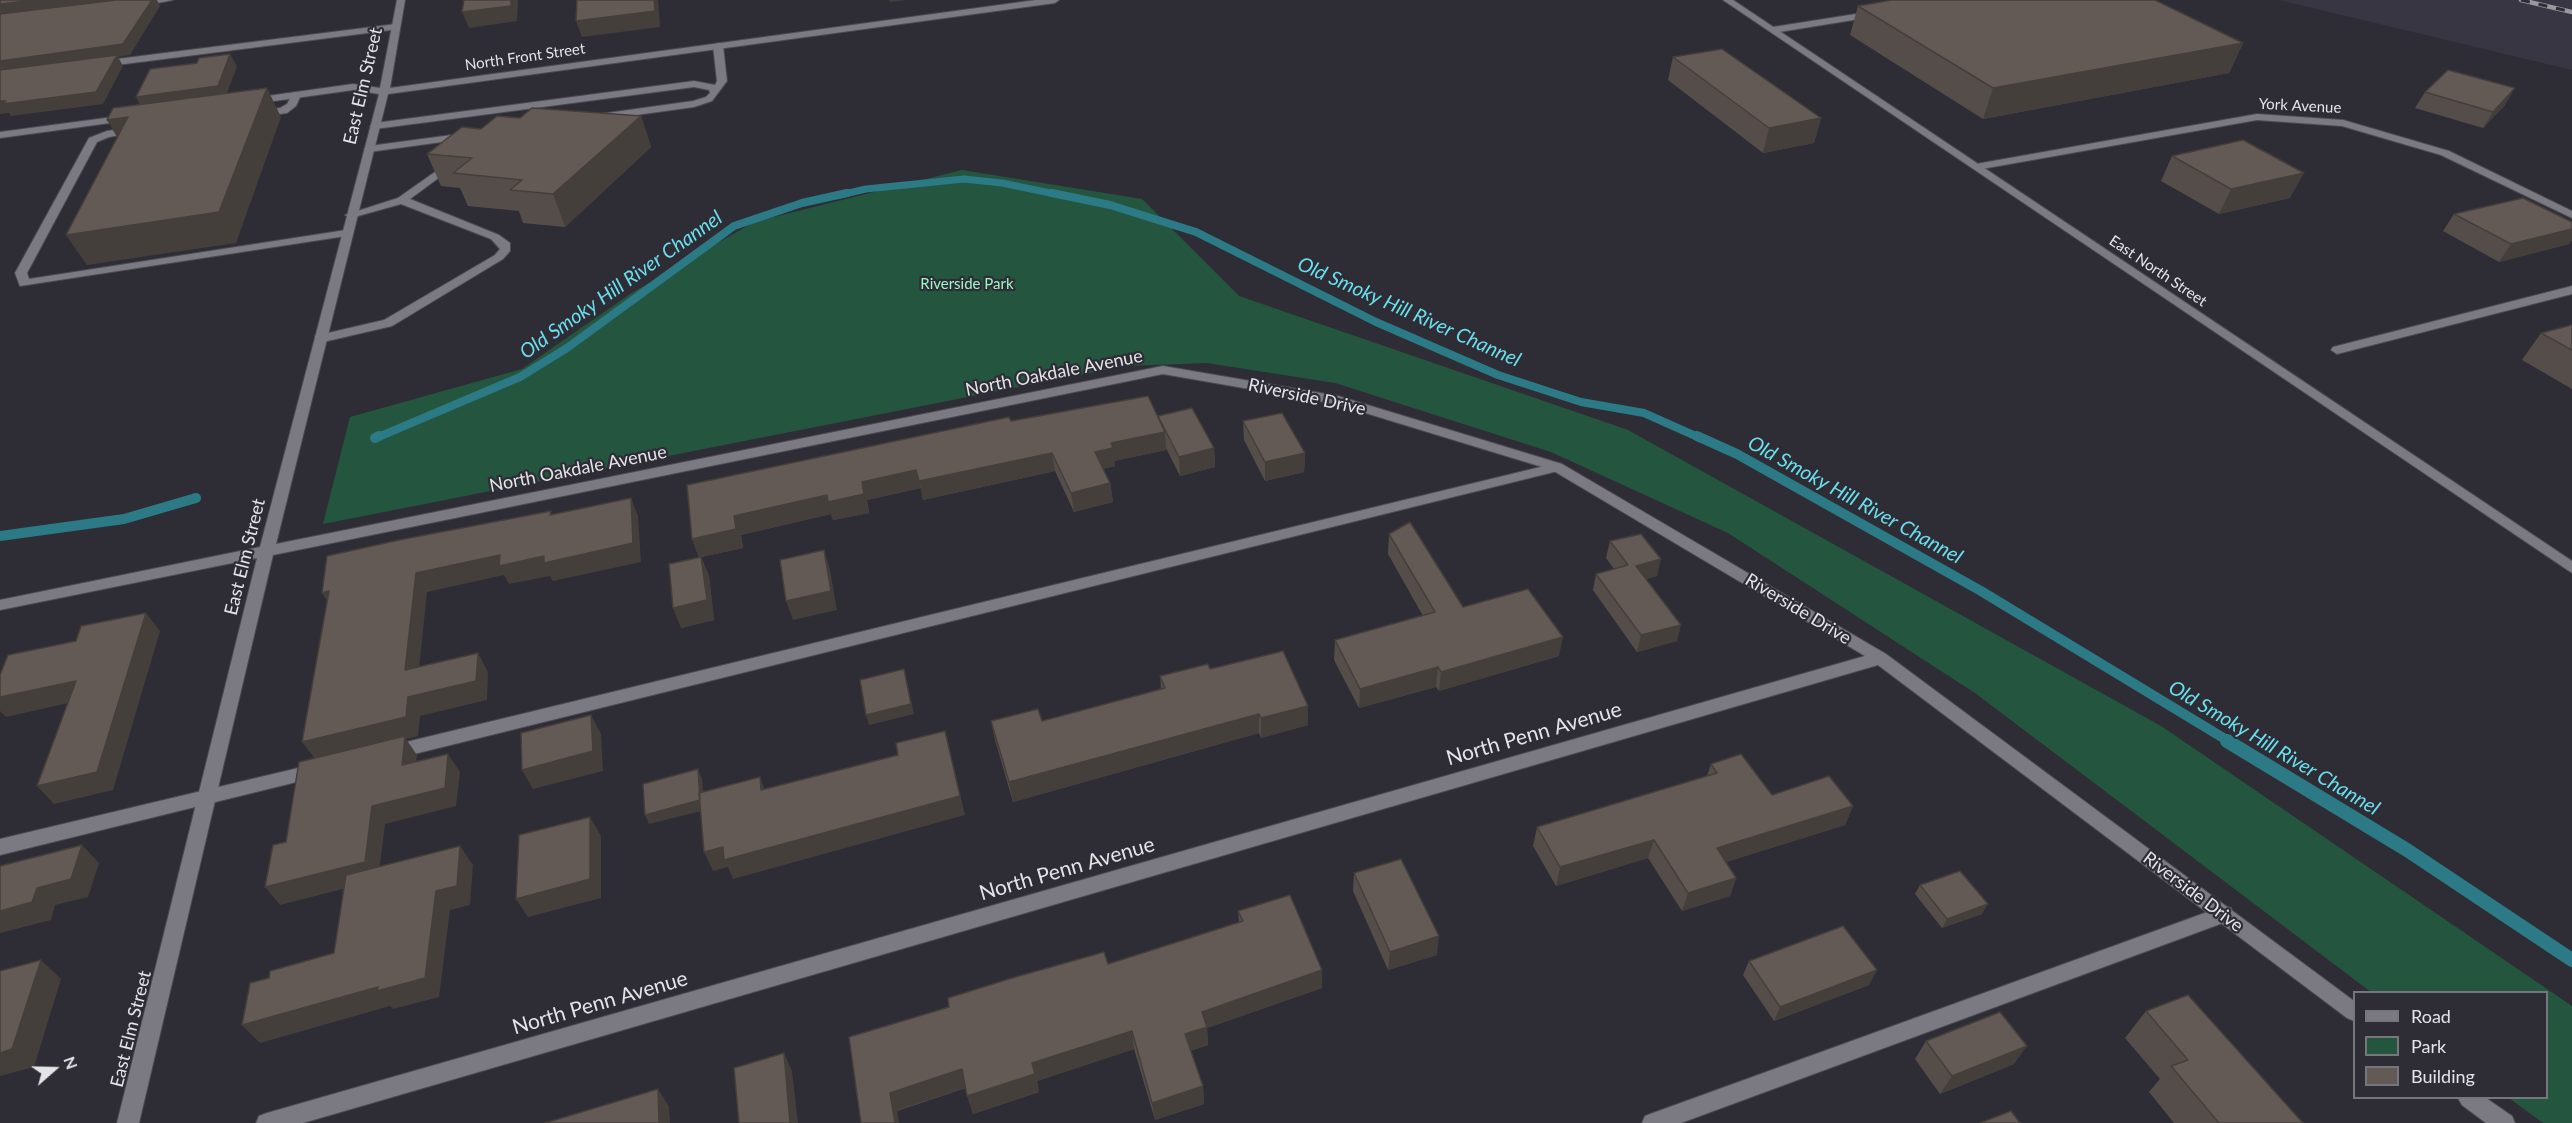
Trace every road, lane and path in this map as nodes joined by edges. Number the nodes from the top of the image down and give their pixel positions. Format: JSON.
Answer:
{"nodes":[{"id":1,"x":169,"y":0,"type":"edge"},
{"id":2,"x":401,"y":0,"type":"edge"},
{"id":3,"x":1054,"y":0,"type":"edge"},
{"id":4,"x":1726,"y":0,"type":"edge"},
{"id":5,"x":124,"y":5,"type":"edge"},
{"id":6,"x":1885,"y":12,"type":"edge"},
{"id":7,"x":396,"y":27,"type":"junction"},
{"id":8,"x":1773,"y":30,"type":"junction"},
{"id":9,"x":718,"y":46,"type":"junction"},
{"id":10,"x":92,"y":65,"type":"edge"},
{"id":11,"x":384,"y":92,"type":"junction"},
{"id":12,"x":714,"y":93,"type":"junction"},
{"id":13,"x":296,"y":95,"type":"junction"},
{"id":14,"x":238,"y":103,"type":"edge"},
{"id":15,"x":250,"y":115,"type":"edge"},
{"id":16,"x":134,"y":117,"type":"edge"},
{"id":17,"x":590,"y":118,"type":"edge"},
{"id":18,"x":375,"y":126,"type":"junction"},
{"id":19,"x":151,"y":128,"type":"edge"},
{"id":20,"x":0,"y":135,"type":"edge"},
{"id":21,"x":369,"y":149,"type":"junction"},
{"id":22,"x":1977,"y":167,"type":"junction"},
{"id":23,"x":402,"y":200,"type":"junction"},
{"id":24,"x":351,"y":215,"type":"junction"},
{"id":25,"x":2572,"y":215,"type":"edge"},
{"id":26,"x":346,"y":233,"type":"junction"},
{"id":27,"x":2572,"y":290,"type":"edge"},
{"id":28,"x":319,"y":339,"type":"junction"},
{"id":29,"x":2337,"y":350,"type":"dead end"},
{"id":30,"x":1162,"y":370,"type":"joint"},
{"id":31,"x":1557,"y":467,"type":"junction"},
{"id":32,"x":266,"y":553,"type":"junction"},
{"id":33,"x":2572,"y":568,"type":"edge"},
{"id":34,"x":0,"y":605,"type":"edge"},
{"id":35,"x":1880,"y":658,"type":"junction"},
{"id":36,"x":381,"y":755,"type":"edge"},
{"id":37,"x":335,"y":766,"type":"edge"},
{"id":38,"x":207,"y":798,"type":"junction"},
{"id":39,"x":0,"y":847,"type":"edge"},
{"id":40,"x":2224,"y":914,"type":"junction"},
{"id":41,"x":2353,"y":1011,"type":"edge"},
{"id":42,"x":2470,"y":1099,"type":"edge"},
{"id":43,"x":128,"y":1123,"type":"edge"},
{"id":44,"x":267,"y":1123,"type":"edge"},
{"id":45,"x":1653,"y":1123,"type":"edge"},
{"id":46,"x":2504,"y":1123,"type":"edge"}],
"edges":[{"from":1,"to":5,"type":"street"},
{"from":2,"to":7,"type":"street","name":"East Elm Street"},
{"from":3,"to":9,"type":"street","name":"North Front Street"},
{"from":4,"to":8,"type":"street","name":"East North Street"},
{"from":6,"to":8,"type":"street"},
{"from":7,"to":10,"type":"street"},
{"from":7,"to":11,"type":"street","name":"East Elm Street"},
{"from":8,"to":22,"type":"street","name":"East North Street"},
{"from":9,"to":11,"type":"street","name":"North Front Street"},
{"from":9,"to":12,"type":"street"},
{"from":11,"to":13,"type":"street","name":"North Front Street"},
{"from":11,"to":18,"type":"street","name":"East Elm Street"},
{"from":12,"to":17,"type":"street"},
{"from":12,"to":18,"type":"street"},
{"from":13,"to":14,"type":"street","name":"North Front Street"},
{"from":13,"to":15,"type":"street"},
{"from":16,"to":20,"type":"street"},
{"from":18,"to":21,"type":"street","name":"East Elm Street"},
{"from":19,"to":26,"type":"street"},
{"from":21,"to":23,"type":"street"},
{"from":21,"to":24,"type":"street","name":"East Elm Street"},
{"from":22,"to":25,"type":"street","name":"York Avenue"},
{"from":22,"to":33,"type":"street","name":"East North Street"},
{"from":23,"to":24,"type":"street"},
{"from":23,"to":28,"type":"street"},
{"from":24,"to":26,"type":"street","name":"East Elm Street"},
{"from":26,"to":28,"type":"street","name":"East Elm Street"},
{"from":27,"to":29,"type":"street"},
{"from":28,"to":32,"type":"street","name":"East Elm Street"},
{"from":30,"to":31,"type":"street","name":"Riverside Drive"},
{"from":30,"to":32,"type":"street","name":"North Oakdale Avenue"},
{"from":31,"to":35,"type":"street","name":"Riverside Drive"},
{"from":31,"to":36,"type":"street"},
{"from":32,"to":34,"type":"street","name":"North Oakdale Avenue"},
{"from":32,"to":38,"type":"street","name":"East Elm Street"},
{"from":35,"to":40,"type":"street","name":"Riverside Drive"},
{"from":35,"to":44,"type":"street","name":"North Penn Avenue"},
{"from":37,"to":38,"type":"street"},
{"from":38,"to":39,"type":"street"},
{"from":38,"to":43,"type":"street","name":"East Elm Street"},
{"from":40,"to":41,"type":"street","name":"Riverside Drive"},
{"from":40,"to":45,"type":"street"},
{"from":42,"to":46,"type":"street"}]}
